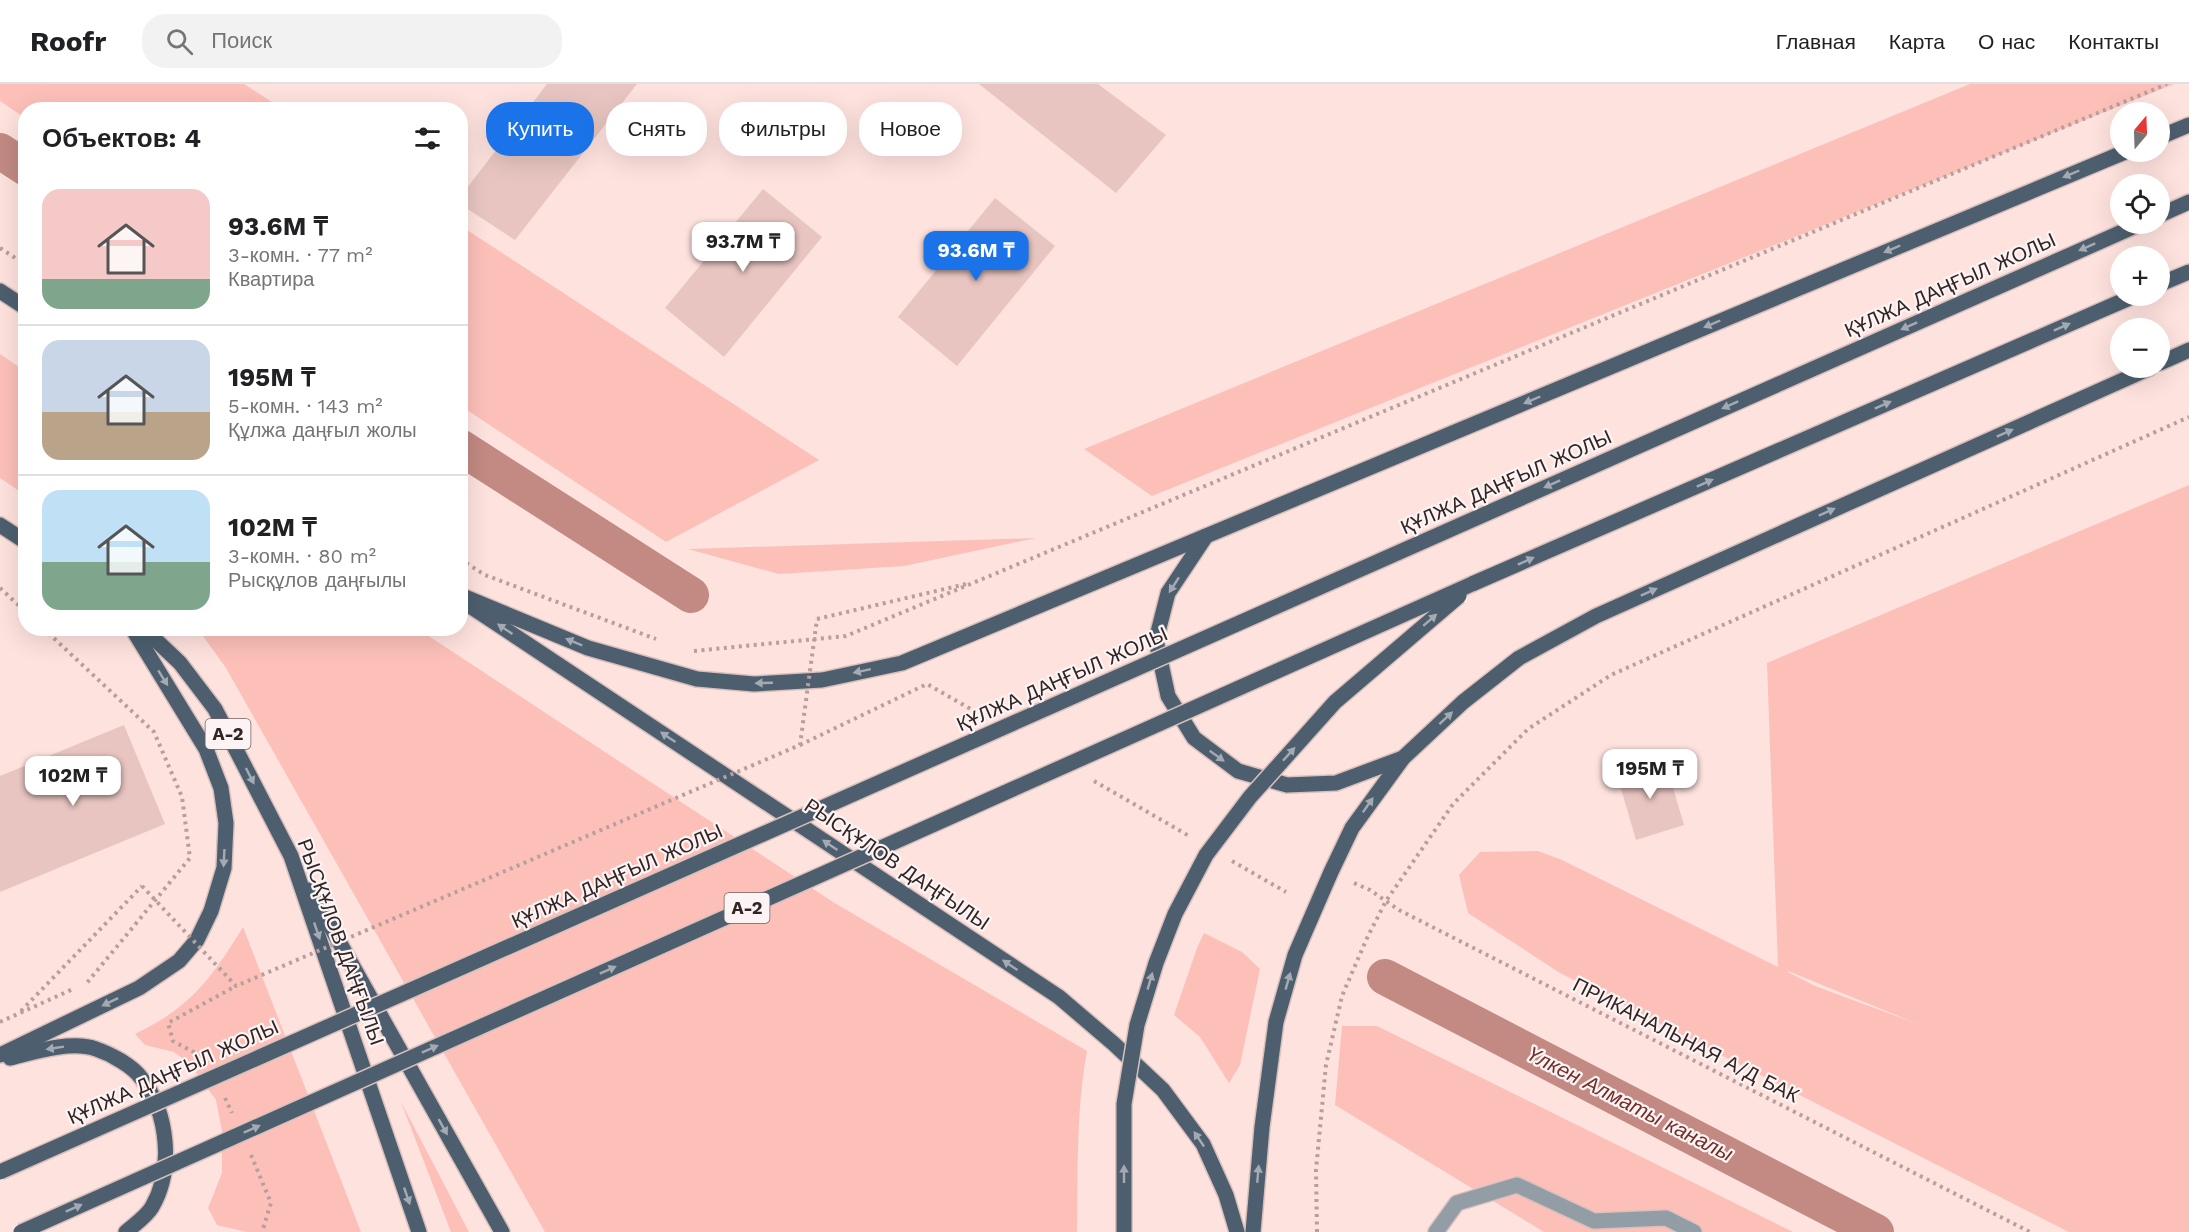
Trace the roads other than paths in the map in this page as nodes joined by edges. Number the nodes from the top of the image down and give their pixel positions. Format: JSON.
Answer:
{"nodes":[{"id":1,"x":2189,"y":125,"type":"edge"},
{"id":2,"x":2170,"y":133,"type":"edge"},
{"id":3,"x":2110,"y":158,"type":"edge"},
{"id":4,"x":2189,"y":202,"type":"edge"},
{"id":5,"x":2170,"y":211,"type":"edge"},
{"id":6,"x":2117,"y":234,"type":"edge"},
{"id":7,"x":2189,"y":272,"type":"edge"},
{"id":8,"x":2170,"y":280,"type":"edge"},
{"id":9,"x":0,"y":291,"type":"edge"},
{"id":10,"x":18,"y":303,"type":"edge"},
{"id":11,"x":2111,"y":306,"type":"edge"},
{"id":12,"x":2189,"y":350,"type":"edge"},
{"id":13,"x":2170,"y":359,"type":"edge"},
{"id":14,"x":2128,"y":378,"type":"edge"},
{"id":15,"x":0,"y":525,"type":"edge"},
{"id":16,"x":1206,"y":536,"type":"junction"},
{"id":17,"x":18,"y":537,"type":"edge"},
{"id":18,"x":1472,"y":584,"type":"junction"},
{"id":19,"x":468,"y":598,"type":"edge"},
{"id":20,"x":468,"y":604,"type":"edge"},
{"id":21,"x":137,"y":636,"type":"edge"},
{"id":22,"x":151,"y":636,"type":"edge"},
{"id":23,"x":1403,"y":758,"type":"junction"},
{"id":24,"x":291,"y":856,"type":"junction"},
{"id":25,"x":0,"y":1055,"type":"edge"},
{"id":26,"x":0,"y":1060,"type":"edge"},
{"id":27,"x":0,"y":1172,"type":"edge"},
{"id":28,"x":21,"y":1232,"type":"edge"},
{"id":29,"x":126,"y":1232,"type":"edge"},
{"id":30,"x":419,"y":1232,"type":"edge"},
{"id":31,"x":502,"y":1232,"type":"edge"},
{"id":32,"x":1124,"y":1232,"type":"edge"},
{"id":33,"x":1237,"y":1232,"type":"edge"},
{"id":34,"x":1253,"y":1232,"type":"edge"},
{"id":35,"x":1436,"y":1232,"type":"edge"},
{"id":36,"x":1694,"y":1232,"type":"edge"}],
"edges":[{"from":1,"to":2,"type":"main road"},
{"from":3,"to":16,"type":"main road","one_way":true},
{"from":4,"to":5,"type":"main road"},
{"from":6,"to":27,"type":"main road","name":"ҚҰЛЖА ДАҢҒЫЛ ЖОЛЫ","one_way":true,"bridge":true},
{"from":7,"to":8,"type":"main road"},
{"from":9,"to":10,"type":"main road"},
{"from":18,"to":11,"type":"main road","one_way":true},
{"from":12,"to":13,"type":"main road"},
{"from":23,"to":14,"type":"main road","one_way":true},
{"from":15,"to":17,"type":"main road"},
{"from":16,"to":19,"type":"main road","one_way":true},
{"from":16,"to":23,"type":"main road","one_way":true},
{"from":28,"to":18,"type":"main road","number":"A-2","one_way":true,"bridge":true},
{"from":32,"to":18,"type":"main road","one_way":true,"bridge":true},
{"from":33,"to":20,"type":"main road","name":"РЫСҚҰЛОВ ДАҢҒЫЛЫ","one_way":true},
{"from":21,"to":25,"type":"main road","one_way":true},
{"from":22,"to":24,"type":"main road","name":"РЫСҚҰЛОВ ДАҢҒЫЛЫ","number":"A-2","one_way":true},
{"from":34,"to":23,"type":"main road","one_way":true},
{"from":24,"to":30,"type":"main road","name":"РЫСҚҰЛОВ ДАҢҒЫЛЫ","one_way":true},
{"from":24,"to":31,"type":"main road","one_way":true},
{"from":29,"to":26,"type":"main road","one_way":true},
{"from":35,"to":36,"type":"lane"}]}
